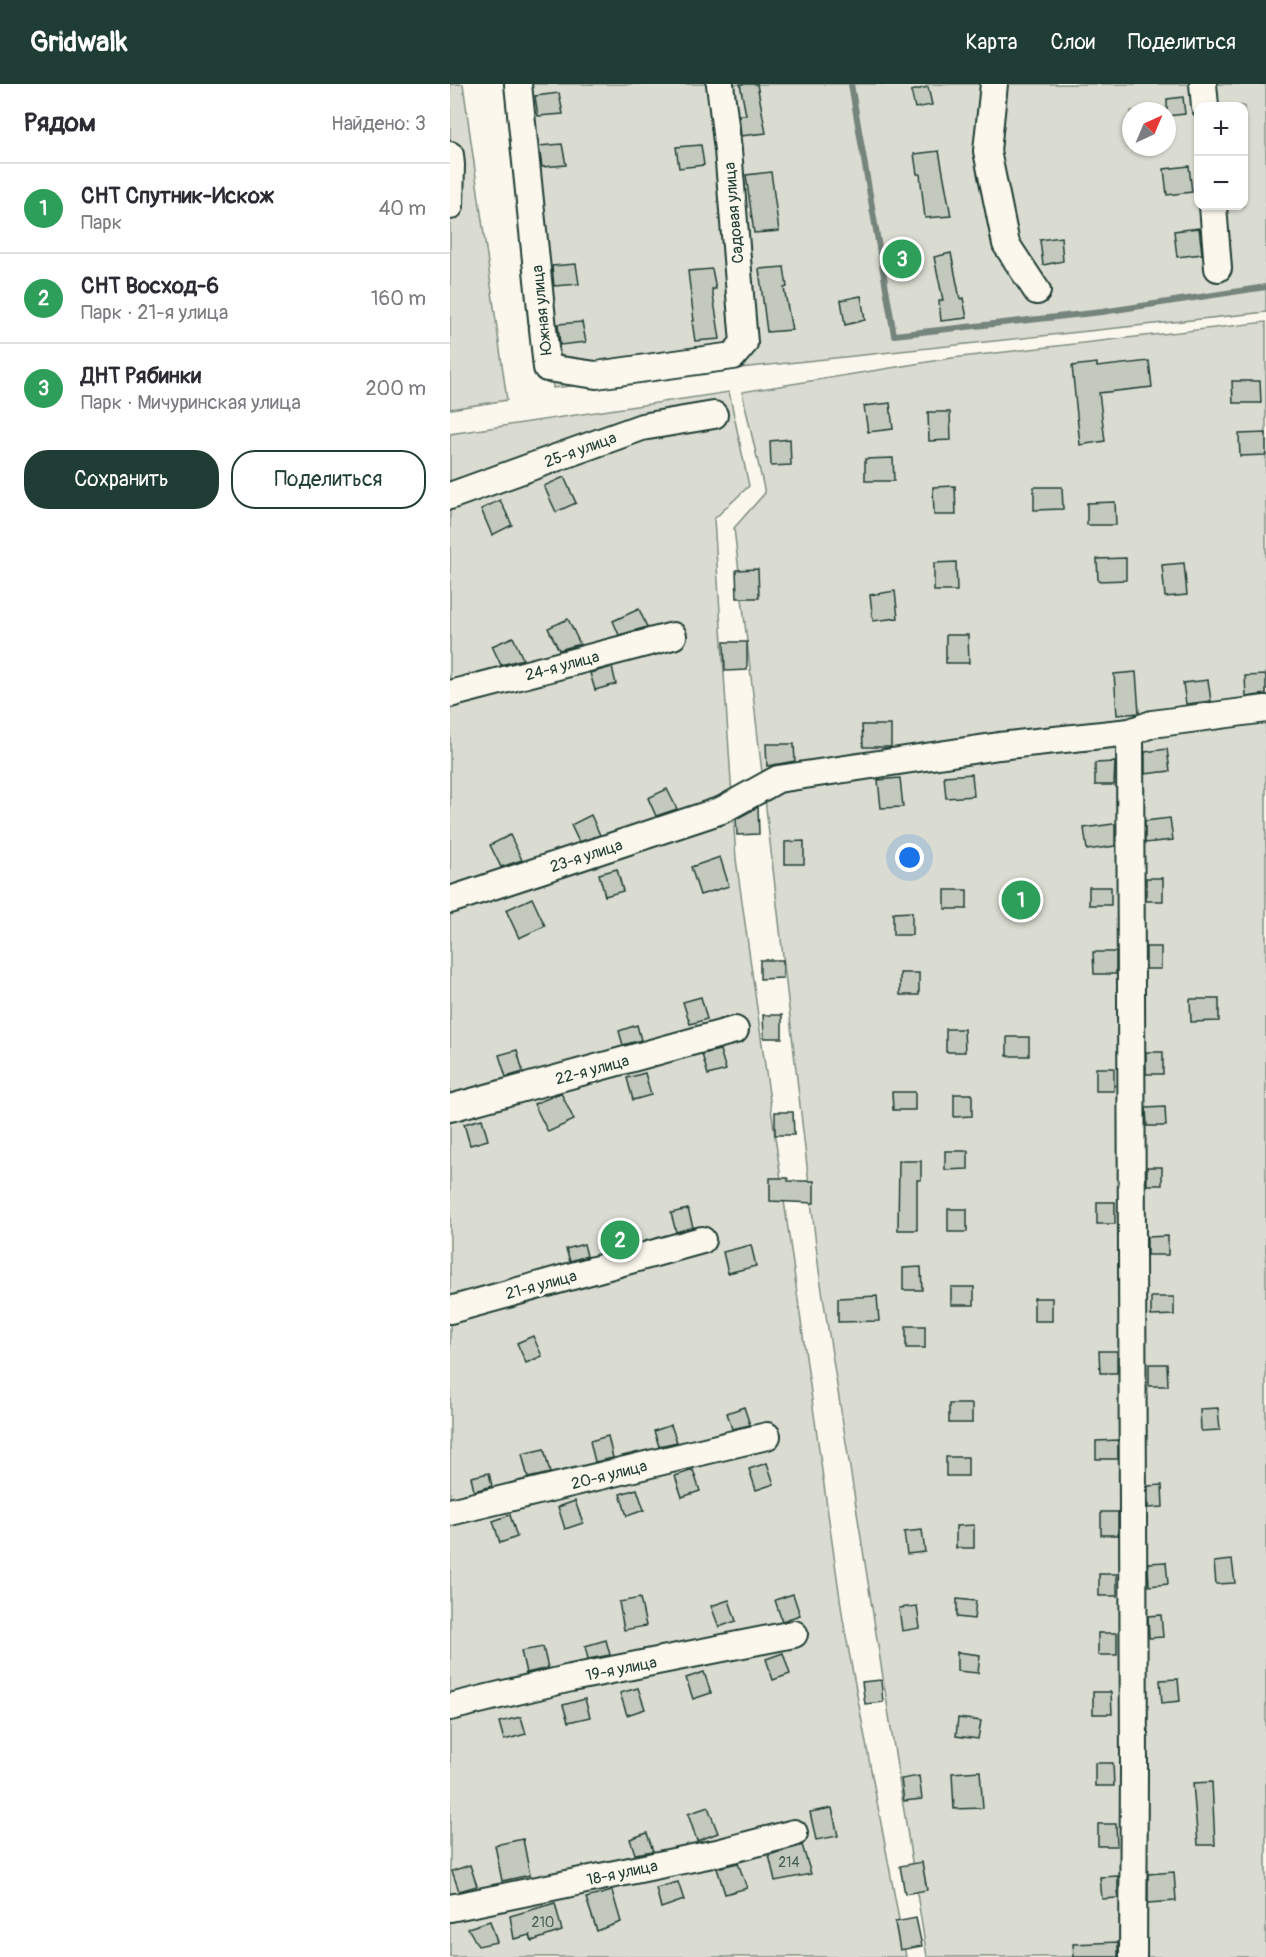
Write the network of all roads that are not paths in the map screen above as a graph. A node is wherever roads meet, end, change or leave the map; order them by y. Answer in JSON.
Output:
{"nodes":[{"id":1,"x":518,"y":84,"type":"edge"},
{"id":2,"x":720,"y":84,"type":"edge"},
{"id":3,"x":994,"y":84,"type":"edge"},
{"id":4,"x":1203,"y":84,"type":"edge"},
{"id":5,"x":1205,"y":102,"type":"edge"},
{"id":6,"x":450,"y":155,"type":"edge"},
{"id":7,"x":450,"y":206,"type":"edge"},
{"id":8,"x":1213,"y":210,"type":"edge"},
{"id":9,"x":1218,"y":268,"type":"dead end"},
{"id":10,"x":1037,"y":291,"type":"dead end"},
{"id":11,"x":744,"y":343,"type":"joint"},
{"id":12,"x":714,"y":415,"type":"dead end"},
{"id":13,"x":450,"y":496,"type":"edge"},
{"id":14,"x":673,"y":636,"type":"dead end"},
{"id":15,"x":450,"y":694,"type":"edge"},
{"id":16,"x":1266,"y":710,"type":"edge"},
{"id":17,"x":1130,"y":732,"type":"junction"},
{"id":18,"x":450,"y":900,"type":"edge"},
{"id":19,"x":735,"y":1030,"type":"dead end"},
{"id":20,"x":450,"y":1108,"type":"edge"},
{"id":21,"x":702,"y":1240,"type":"dead end"},
{"id":22,"x":450,"y":1310,"type":"edge"},
{"id":23,"x":767,"y":1436,"type":"dead end"},
{"id":24,"x":450,"y":1512,"type":"edge"},
{"id":25,"x":794,"y":1634,"type":"dead end"},
{"id":26,"x":450,"y":1707,"type":"edge"},
{"id":27,"x":794,"y":1833,"type":"dead end"},
{"id":28,"x":450,"y":1908,"type":"edge"},
{"id":29,"x":1133,"y":1957,"type":"edge"}],
"edges":[{"from":1,"to":11,"type":"street","name":"Южная улица"},
{"from":2,"to":11,"type":"street","name":"Садовая улица"},
{"from":3,"to":10,"type":"street"},
{"from":4,"to":5,"type":"street"},
{"from":6,"to":7,"type":"street"},
{"from":8,"to":9,"type":"street"},
{"from":12,"to":13,"type":"street","name":"25-я улица"},
{"from":14,"to":15,"type":"street","name":"24-я улица"},
{"from":16,"to":17,"type":"street","name":"23-я улица"},
{"from":17,"to":18,"type":"street","name":"23-я улица"},
{"from":17,"to":29,"type":"street"},
{"from":19,"to":20,"type":"street","name":"22-я улица"},
{"from":21,"to":22,"type":"street","name":"21-я улица"},
{"from":23,"to":24,"type":"street","name":"20-я улица"},
{"from":25,"to":26,"type":"street","name":"19-я улица"},
{"from":27,"to":28,"type":"street","name":"18-я улица"}]}
